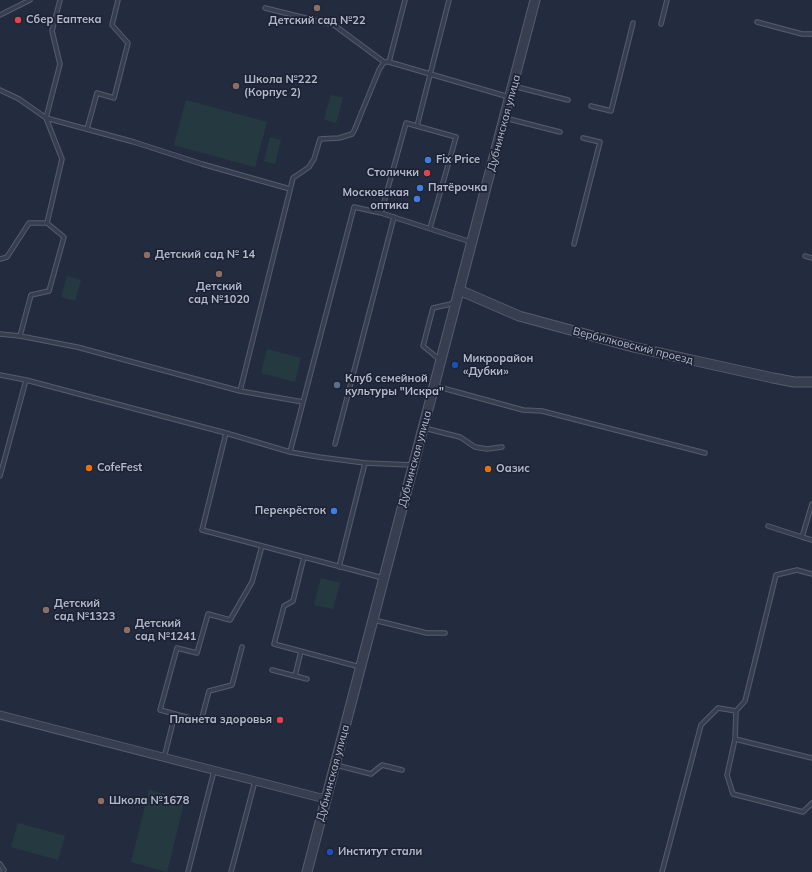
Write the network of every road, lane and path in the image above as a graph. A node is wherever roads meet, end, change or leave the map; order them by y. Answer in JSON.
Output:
{"nodes":[{"id":1,"x":30,"y":0,"type":"edge"},
{"id":2,"x":60,"y":0,"type":"edge"},
{"id":3,"x":118,"y":0,"type":"edge"},
{"id":4,"x":404,"y":0,"type":"edge"},
{"id":5,"x":449,"y":0,"type":"edge"},
{"id":6,"x":535,"y":0,"type":"edge"},
{"id":7,"x":667,"y":0,"type":"edge"},
{"id":8,"x":265,"y":8,"type":"dead end"},
{"id":9,"x":0,"y":15,"type":"edge"},
{"id":10,"x":757,"y":22,"type":"dead end"},
{"id":11,"x":633,"y":23,"type":"dead end"},
{"id":12,"x":661,"y":24,"type":"dead end"},
{"id":13,"x":812,"y":34,"type":"edge"},
{"id":14,"x":387,"y":62,"type":"junction"},
{"id":15,"x":431,"y":74,"type":"junction"},
{"id":16,"x":513,"y":86,"type":"junction"},
{"id":17,"x":0,"y":90,"type":"edge"},
{"id":18,"x":510,"y":98,"type":"junction"},
{"id":19,"x":568,"y":100,"type":"dead end"},
{"id":20,"x":591,"y":106,"type":"dead end"},
{"id":21,"x":46,"y":118,"type":"junction"},
{"id":22,"x":505,"y":118,"type":"junction"},
{"id":23,"x":417,"y":126,"type":"junction"},
{"id":24,"x":87,"y":130,"type":"junction"},
{"id":25,"x":560,"y":132,"type":"dead end"},
{"id":26,"x":583,"y":138,"type":"dead end"},
{"id":27,"x":290,"y":189,"type":"junction"},
{"id":28,"x":381,"y":213,"type":"junction"},
{"id":29,"x":394,"y":217,"type":"junction"},
{"id":30,"x":47,"y":223,"type":"junction"},
{"id":31,"x":430,"y":228,"type":"junction"},
{"id":32,"x":473,"y":242,"type":"junction"},
{"id":33,"x":574,"y":244,"type":"dead end"},
{"id":34,"x":804,"y":256,"type":"dead end"},
{"id":35,"x":812,"y":258,"type":"edge"},
{"id":36,"x":0,"y":259,"type":"edge"},
{"id":37,"x":459,"y":290,"type":"junction"},
{"id":38,"x":456,"y":303,"type":"junction"},
{"id":39,"x":0,"y":334,"type":"edge"},
{"id":40,"x":20,"y":336,"type":"junction"},
{"id":41,"x":441,"y":361,"type":"junction"},
{"id":42,"x":0,"y":375,"type":"edge"},
{"id":43,"x":26,"y":380,"type":"junction"},
{"id":44,"x":812,"y":382,"type":"edge"},
{"id":45,"x":434,"y":386,"type":"junction"},
{"id":46,"x":240,"y":391,"type":"junction"},
{"id":47,"x":303,"y":402,"type":"junction"},
{"id":48,"x":423,"y":428,"type":"junction"},
{"id":49,"x":226,"y":433,"type":"junction"},
{"id":50,"x":335,"y":444,"type":"dead end"},
{"id":51,"x":502,"y":447,"type":"dead end"},
{"id":52,"x":290,"y":452,"type":"junction"},
{"id":53,"x":705,"y":453,"type":"dead end"},
{"id":54,"x":365,"y":463,"type":"junction"},
{"id":55,"x":414,"y":465,"type":"junction"},
{"id":56,"x":0,"y":476,"type":"edge"},
{"id":57,"x":812,"y":504,"type":"edge"},
{"id":58,"x":768,"y":526,"type":"dead end"},
{"id":59,"x":802,"y":537,"type":"junction"},
{"id":60,"x":812,"y":540,"type":"edge"},
{"id":61,"x":262,"y":546,"type":"junction"},
{"id":62,"x":304,"y":557,"type":"junction"},
{"id":63,"x":339,"y":567,"type":"junction"},
{"id":64,"x":812,"y":574,"type":"edge"},
{"id":65,"x":384,"y":578,"type":"junction"},
{"id":66,"x":373,"y":619,"type":"junction"},
{"id":67,"x":445,"y":633,"type":"dead end"},
{"id":68,"x":242,"y":647,"type":"dead end"},
{"id":69,"x":301,"y":651,"type":"junction"},
{"id":70,"x":360,"y":667,"type":"junction"},
{"id":71,"x":272,"y":670,"type":"dead end"},
{"id":72,"x":295,"y":676,"type":"junction"},
{"id":73,"x":307,"y":679,"type":"dead end"},
{"id":74,"x":736,"y":711,"type":"junction"},
{"id":75,"x":175,"y":714,"type":"junction"},
{"id":76,"x":0,"y":715,"type":"edge"},
{"id":77,"x":735,"y":739,"type":"junction"},
{"id":78,"x":164,"y":758,"type":"junction"},
{"id":79,"x":812,"y":758,"type":"edge"},
{"id":80,"x":335,"y":765,"type":"junction"},
{"id":81,"x":402,"y":770,"type":"dead end"},
{"id":82,"x":214,"y":771,"type":"junction"},
{"id":83,"x":255,"y":781,"type":"junction"},
{"id":84,"x":325,"y":799,"type":"junction"},
{"id":85,"x":812,"y":803,"type":"edge"},
{"id":86,"x":0,"y":864,"type":"edge"},
{"id":87,"x":3,"y":872,"type":"edge"},
{"id":88,"x":188,"y":872,"type":"edge"},
{"id":89,"x":230,"y":872,"type":"edge"},
{"id":90,"x":307,"y":872,"type":"edge"},
{"id":91,"x":662,"y":872,"type":"edge"}],
"edges":[{"from":1,"to":9,"type":"lane"},
{"from":2,"to":21,"type":"lane"},
{"from":3,"to":24,"type":"lane"},
{"from":4,"to":14,"type":"lane"},
{"from":5,"to":15,"type":"lane"},
{"from":6,"to":16,"type":"street","name":"Дубнинская улица"},
{"from":7,"to":12,"type":"lane"},
{"from":8,"to":14,"type":"lane"},
{"from":10,"to":13,"type":"lane"},
{"from":11,"to":20,"type":"lane"},
{"from":14,"to":15,"type":"lane"},
{"from":14,"to":27,"type":"lane"},
{"from":15,"to":18,"type":"lane"},
{"from":15,"to":23,"type":"lane"},
{"from":16,"to":18,"type":"street","name":"Дубнинская улица"},
{"from":16,"to":19,"type":"lane"},
{"from":17,"to":21,"type":"lane"},
{"from":18,"to":22,"type":"street","name":"Дубнинская улица"},
{"from":21,"to":24,"type":"lane"},
{"from":21,"to":30,"type":"lane"},
{"from":22,"to":25,"type":"lane"},
{"from":22,"to":32,"type":"street","name":"Дубнинская улица"},
{"from":23,"to":28,"type":"lane"},
{"from":23,"to":31,"type":"lane"},
{"from":24,"to":27,"type":"lane"},
{"from":26,"to":33,"type":"lane"},
{"from":27,"to":46,"type":"lane"},
{"from":28,"to":29,"type":"lane"},
{"from":28,"to":47,"type":"lane"},
{"from":29,"to":31,"type":"lane"},
{"from":29,"to":50,"type":"lane"},
{"from":30,"to":36,"type":"lane"},
{"from":30,"to":40,"type":"lane"},
{"from":31,"to":32,"type":"lane"},
{"from":32,"to":37,"type":"street","name":"Дубнинская улица"},
{"from":34,"to":35,"type":"lane"},
{"from":37,"to":38,"type":"street","name":"Дубнинская улица"},
{"from":37,"to":44,"type":"street","name":"Вербилковский проезд"},
{"from":38,"to":41,"type":"street","name":"Дубнинская улица"},
{"from":38,"to":41,"type":"lane"},
{"from":39,"to":40,"type":"lane"},
{"from":40,"to":46,"type":"lane"},
{"from":41,"to":45,"type":"street","name":"Дубнинская улица"},
{"from":42,"to":43,"type":"lane"},
{"from":43,"to":49,"type":"lane"},
{"from":43,"to":56,"type":"lane"},
{"from":45,"to":48,"type":"street","name":"Дубнинская улица"},
{"from":45,"to":53,"type":"lane"},
{"from":46,"to":47,"type":"lane"},
{"from":47,"to":52,"type":"lane"},
{"from":48,"to":51,"type":"lane"},
{"from":48,"to":55,"type":"street","name":"Дубнинская улица"},
{"from":49,"to":52,"type":"lane"},
{"from":49,"to":61,"type":"lane"},
{"from":52,"to":54,"type":"lane"},
{"from":54,"to":55,"type":"lane"},
{"from":54,"to":63,"type":"lane"},
{"from":55,"to":65,"type":"street","name":"Дубнинская улица"},
{"from":57,"to":59,"type":"lane"},
{"from":58,"to":59,"type":"lane"},
{"from":59,"to":60,"type":"lane"},
{"from":61,"to":62,"type":"lane"},
{"from":61,"to":75,"type":"lane"},
{"from":62,"to":63,"type":"lane"},
{"from":62,"to":69,"type":"lane"},
{"from":63,"to":65,"type":"lane"},
{"from":64,"to":74,"type":"lane"},
{"from":65,"to":66,"type":"street","name":"Дубнинская улица"},
{"from":66,"to":67,"type":"lane"},
{"from":66,"to":70,"type":"street","name":"Дубнинская улица"},
{"from":68,"to":75,"type":"lane"},
{"from":69,"to":70,"type":"lane"},
{"from":69,"to":72,"type":"lane"},
{"from":70,"to":80,"type":"street","name":"Дубнинская улица"},
{"from":71,"to":72,"type":"lane"},
{"from":72,"to":73,"type":"lane"},
{"from":74,"to":77,"type":"lane"},
{"from":74,"to":91,"type":"lane"},
{"from":75,"to":78,"type":"lane"},
{"from":76,"to":78,"type":"street"},
{"from":77,"to":79,"type":"lane"},
{"from":77,"to":85,"type":"lane"},
{"from":78,"to":82,"type":"street"},
{"from":80,"to":81,"type":"lane"},
{"from":80,"to":84,"type":"street","name":"Дубнинская улица"},
{"from":82,"to":83,"type":"street"},
{"from":82,"to":88,"type":"lane"},
{"from":83,"to":84,"type":"street"},
{"from":83,"to":89,"type":"lane"},
{"from":84,"to":90,"type":"street","name":"Дубнинская улица"},
{"from":86,"to":87,"type":"lane"}]}
